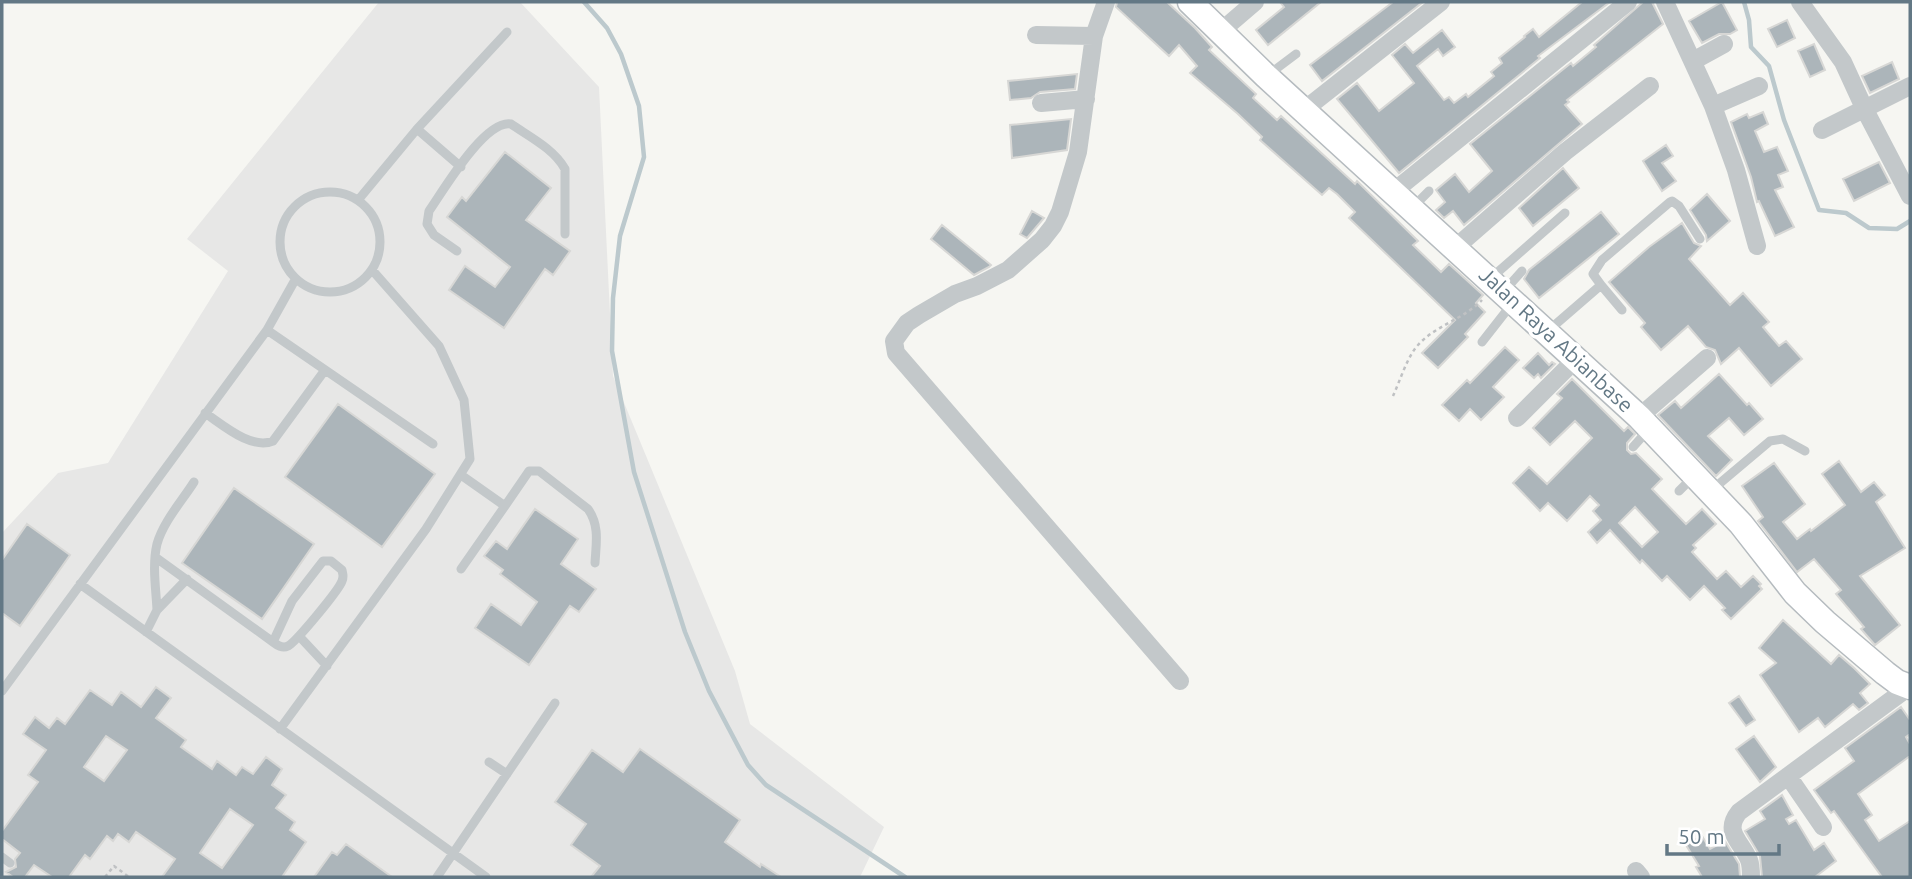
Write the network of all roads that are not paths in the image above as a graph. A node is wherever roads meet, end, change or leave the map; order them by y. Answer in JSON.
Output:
{"nodes":[{"id":1,"x":1106,"y":2,"type":"edge"},
{"id":2,"x":1190,"y":2,"type":"edge"},
{"id":3,"x":1255,"y":2,"type":"edge"},
{"id":4,"x":1441,"y":2,"type":"edge"},
{"id":5,"x":1628,"y":2,"type":"edge"},
{"id":6,"x":1665,"y":2,"type":"edge"},
{"id":7,"x":1800,"y":2,"type":"edge"},
{"id":8,"x":507,"y":32,"type":"dead end"},
{"id":9,"x":1220,"y":32,"type":"junction"},
{"id":10,"x":1036,"y":36,"type":"dead end"},
{"id":11,"x":1094,"y":36,"type":"junction"},
{"id":12,"x":1724,"y":44,"type":"dead end"},
{"id":13,"x":1296,"y":54,"type":"dead end"},
{"id":14,"x":1693,"y":61,"type":"junction"},
{"id":15,"x":1266,"y":76,"type":"junction"},
{"id":16,"x":1650,"y":86,"type":"dead end"},
{"id":17,"x":1759,"y":86,"type":"dead end"},
{"id":18,"x":1910,"y":86,"type":"edge"},
{"id":19,"x":1086,"y":99,"type":"junction"},
{"id":20,"x":1041,"y":103,"type":"dead end"},
{"id":21,"x":1713,"y":106,"type":"junction"},
{"id":22,"x":1304,"y":110,"type":"junction"},
{"id":23,"x":1865,"y":110,"type":"junction"},
{"id":24,"x":417,"y":129,"type":"junction"},
{"id":25,"x":1822,"y":130,"type":"dead end"},
{"id":26,"x":461,"y":167,"type":"junction"},
{"id":27,"x":1429,"y":191,"type":"dead end"},
{"id":28,"x":1910,"y":196,"type":"edge"},
{"id":29,"x":359,"y":199,"type":"junction"},
{"id":30,"x":1402,"y":200,"type":"junction"},
{"id":31,"x":1565,"y":213,"type":"dead end"},
{"id":32,"x":565,"y":234,"type":"dead end"},
{"id":33,"x":1700,"y":239,"type":"dead end"},
{"id":34,"x":1757,"y":246,"type":"dead end"},
{"id":35,"x":1455,"y":248,"type":"junction"},
{"id":36,"x":457,"y":251,"type":"dead end"},
{"id":37,"x":373,"y":271,"type":"junction"},
{"id":38,"x":1522,"y":271,"type":"dead end"},
{"id":39,"x":295,"y":280,"type":"junction"},
{"id":40,"x":1601,"y":285,"type":"junction"},
{"id":41,"x":1501,"y":289,"type":"junction"},
{"id":42,"x":1622,"y":310,"type":"dead end"},
{"id":43,"x":267,"y":330,"type":"junction"},
{"id":44,"x":1548,"y":331,"type":"junction"},
{"id":45,"x":1482,"y":342,"type":"dead end"},
{"id":46,"x":1707,"y":358,"type":"dead end"},
{"id":47,"x":1576,"y":359,"type":"junction"},
{"id":48,"x":325,"y":370,"type":"junction"},
{"id":49,"x":205,"y":413,"type":"junction"},
{"id":50,"x":1517,"y":418,"type":"dead end"},
{"id":51,"x":1645,"y":422,"type":"junction"},
{"id":52,"x":433,"y":444,"type":"dead end"},
{"id":53,"x":1633,"y":447,"type":"dead end"},
{"id":54,"x":1805,"y":452,"type":"dead end"},
{"id":55,"x":461,"y":475,"type":"junction"},
{"id":56,"x":194,"y":482,"type":"dead end"},
{"id":57,"x":1695,"y":485,"type":"junction"},
{"id":58,"x":505,"y":506,"type":"junction"},
{"id":59,"x":155,"y":557,"type":"junction"},
{"id":60,"x":595,"y":563,"type":"dead end"},
{"id":61,"x":461,"y":569,"type":"dead end"},
{"id":62,"x":187,"y":579,"type":"junction"},
{"id":63,"x":80,"y":584,"type":"junction"},
{"id":64,"x":157,"y":610,"type":"junction"},
{"id":65,"x":146,"y":632,"type":"junction"},
{"id":66,"x":299,"y":636,"type":"junction"},
{"id":67,"x":273,"y":642,"type":"junction"},
{"id":68,"x":327,"y":666,"type":"junction"},
{"id":69,"x":1180,"y":681,"type":"dead end"},
{"id":70,"x":1910,"y":687,"type":"edge"},
{"id":71,"x":2,"y":691,"type":"edge"},
{"id":72,"x":555,"y":704,"type":"dead end"},
{"id":73,"x":280,"y":729,"type":"junction"},
{"id":74,"x":489,"y":762,"type":"dead end"},
{"id":75,"x":507,"y":774,"type":"junction"},
{"id":76,"x":1788,"y":776,"type":"junction"},
{"id":77,"x":1823,"y":827,"type":"dead end"},
{"id":78,"x":452,"y":853,"type":"junction"},
{"id":79,"x":2,"y":857,"type":"edge"},
{"id":80,"x":10,"y":863,"type":"dead end"},
{"id":81,"x":437,"y":877,"type":"edge"},
{"id":82,"x":486,"y":877,"type":"edge"},
{"id":83,"x":1751,"y":877,"type":"edge"}],
"edges":[{"from":1,"to":11,"type":"street"},
{"from":2,"to":9,"type":"main road","name":"Jalan Raya Abianbase"},
{"from":3,"to":9,"type":"street"},
{"from":4,"to":22,"type":"street"},
{"from":5,"to":30,"type":"street"},
{"from":6,"to":14,"type":"street"},
{"from":7,"to":23,"type":"street"},
{"from":8,"to":24,"type":"lane"},
{"from":9,"to":15,"type":"main road","name":"Jalan Raya Abianbase"},
{"from":10,"to":11,"type":"street"},
{"from":11,"to":19,"type":"street"},
{"from":12,"to":14,"type":"street"},
{"from":13,"to":15,"type":"lane"},
{"from":14,"to":21,"type":"street"},
{"from":15,"to":22,"type":"main road","name":"Jalan Raya Abianbase"},
{"from":16,"to":35,"type":"street"},
{"from":17,"to":21,"type":"street"},
{"from":18,"to":23,"type":"street"},
{"from":19,"to":20,"type":"street"},
{"from":19,"to":69,"type":"street"},
{"from":21,"to":34,"type":"street"},
{"from":22,"to":30,"type":"main road","name":"Jalan Raya Abianbase"},
{"from":23,"to":25,"type":"street"},
{"from":23,"to":28,"type":"street"},
{"from":24,"to":26,"type":"lane"},
{"from":24,"to":29,"type":"lane"},
{"from":26,"to":32,"type":"lane"},
{"from":26,"to":36,"type":"lane"},
{"from":27,"to":30,"type":"lane"},
{"from":29,"to":37,"type":"lane"},
{"from":29,"to":39,"type":"lane"},
{"from":30,"to":35,"type":"main road","name":"Jalan Raya Abianbase"},
{"from":31,"to":41,"type":"lane"},
{"from":33,"to":40,"type":"lane"},
{"from":35,"to":41,"type":"main road","name":"Jalan Raya Abianbase"},
{"from":37,"to":39,"type":"lane"},
{"from":37,"to":55,"type":"lane"},
{"from":38,"to":41,"type":"lane"},
{"from":39,"to":43,"type":"lane"},
{"from":40,"to":42,"type":"lane"},
{"from":40,"to":44,"type":"lane"},
{"from":41,"to":44,"type":"main road","name":"Jalan Raya Abianbase"},
{"from":41,"to":45,"type":"lane"},
{"from":43,"to":48,"type":"lane"},
{"from":43,"to":49,"type":"lane"},
{"from":44,"to":47,"type":"main road","name":"Jalan Raya Abianbase"},
{"from":46,"to":51,"type":"street"},
{"from":47,"to":50,"type":"street"},
{"from":47,"to":51,"type":"main road","name":"Jalan Raya Abianbase"},
{"from":48,"to":49,"type":"lane"},
{"from":48,"to":52,"type":"lane"},
{"from":49,"to":63,"type":"lane"},
{"from":51,"to":53,"type":"lane"},
{"from":51,"to":57,"type":"main road","name":"Jalan Raya Abianbase"},
{"from":54,"to":57,"type":"lane"},
{"from":55,"to":58,"type":"lane"},
{"from":55,"to":68,"type":"lane"},
{"from":56,"to":59,"type":"lane"},
{"from":57,"to":70,"type":"main road","name":"Jalan Raya Abianbase"},
{"from":58,"to":60,"type":"lane"},
{"from":58,"to":61,"type":"lane"},
{"from":59,"to":62,"type":"lane"},
{"from":59,"to":64,"type":"lane"},
{"from":62,"to":64,"type":"lane"},
{"from":62,"to":67,"type":"lane"},
{"from":63,"to":65,"type":"lane"},
{"from":63,"to":71,"type":"lane"},
{"from":64,"to":65,"type":"lane"},
{"from":65,"to":73,"type":"lane"},
{"from":66,"to":67,"type":"lane"},
{"from":66,"to":67,"type":"lane"},
{"from":66,"to":68,"type":"lane"},
{"from":68,"to":73,"type":"lane"},
{"from":70,"to":76,"type":"street"},
{"from":72,"to":75,"type":"lane"},
{"from":73,"to":78,"type":"lane"},
{"from":74,"to":75,"type":"lane"},
{"from":75,"to":78,"type":"lane"},
{"from":76,"to":77,"type":"street"},
{"from":76,"to":83,"type":"street"},
{"from":78,"to":81,"type":"lane"},
{"from":78,"to":82,"type":"lane"},
{"from":79,"to":80,"type":"lane"}]}
